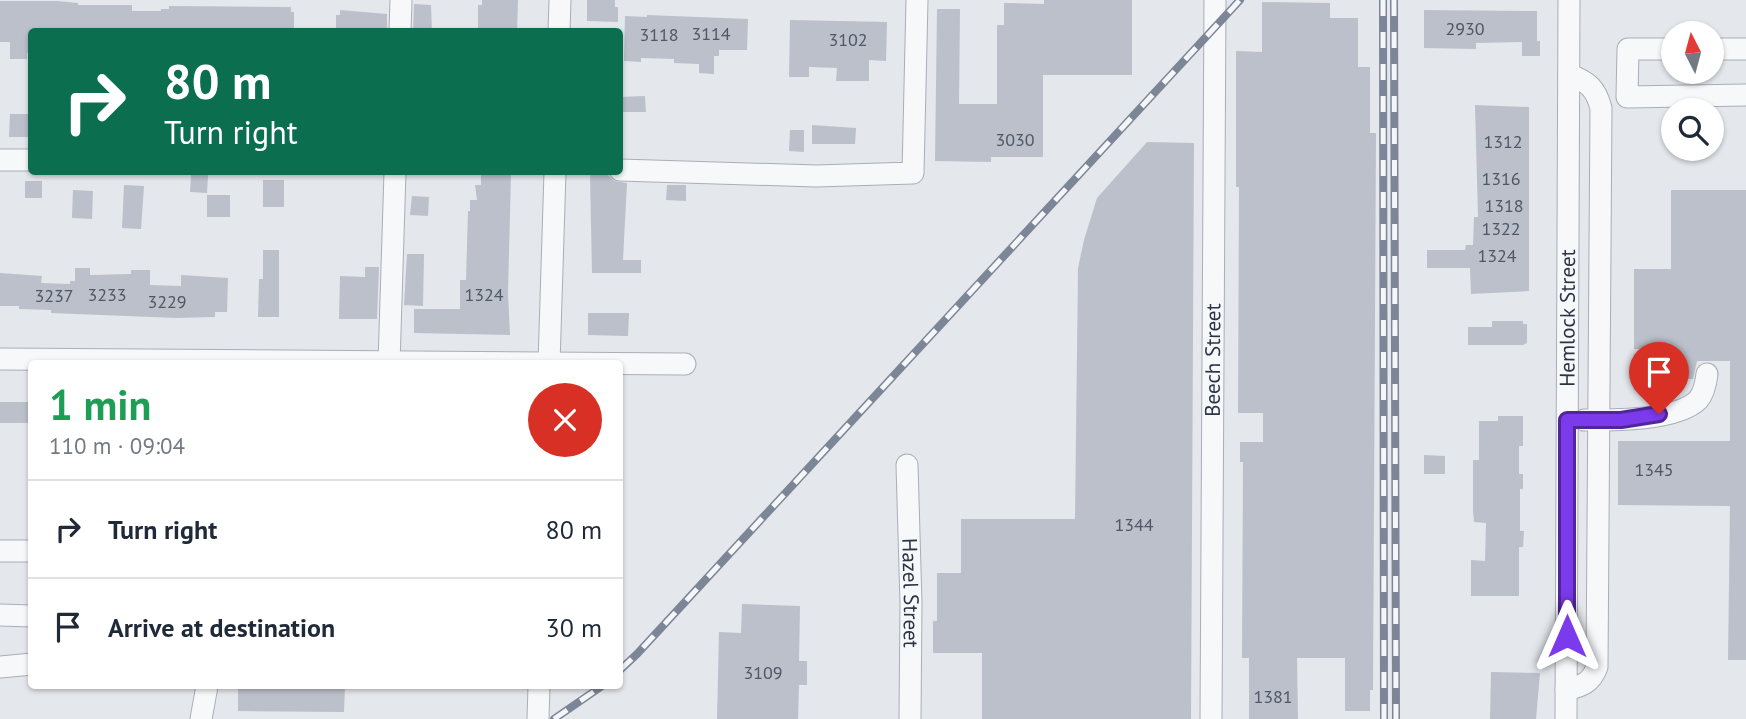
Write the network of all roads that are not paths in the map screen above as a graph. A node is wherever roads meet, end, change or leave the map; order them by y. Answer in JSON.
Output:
{"nodes":[{"id":1,"x":401,"y":0,"type":"edge"},
{"id":2,"x":560,"y":0,"type":"edge"},
{"id":3,"x":917,"y":0,"type":"edge"},
{"id":4,"x":1215,"y":0,"type":"edge"},
{"id":5,"x":1569,"y":0,"type":"edge"},
{"id":6,"x":400,"y":28,"type":"edge"},
{"id":7,"x":559,"y":28,"type":"edge"},
{"id":8,"x":1661,"y":49,"type":"edge"},
{"id":9,"x":1724,"y":49,"type":"edge"},
{"id":10,"x":1746,"y":49,"type":"edge"},
{"id":11,"x":1569,"y":75,"type":"junction"},
{"id":12,"x":1746,"y":95,"type":"edge"},
{"id":13,"x":0,"y":160,"type":"edge"},
{"id":14,"x":28,"y":160,"type":"edge"},
{"id":15,"x":623,"y":170,"type":"edge"},
{"id":16,"x":395,"y":175,"type":"edge"},
{"id":17,"x":555,"y":175,"type":"edge"},
{"id":18,"x":0,"y":359,"type":"edge"},
{"id":19,"x":130,"y":360,"type":"edge"},
{"id":20,"x":389,"y":360,"type":"edge"},
{"id":21,"x":549,"y":360,"type":"edge"},
{"id":22,"x":623,"y":364,"type":"edge"},
{"id":23,"x":685,"y":364,"type":"dead end"},
{"id":24,"x":1707,"y":374,"type":"dead end"},
{"id":25,"x":1567,"y":420,"type":"junction"},
{"id":26,"x":1598,"y":420,"type":"junction"},
{"id":27,"x":907,"y":465,"type":"dead end"},
{"id":28,"x":0,"y":551,"type":"edge"},
{"id":29,"x":28,"y":551,"type":"edge"},
{"id":30,"x":0,"y":615,"type":"edge"},
{"id":31,"x":28,"y":616,"type":"edge"},
{"id":32,"x":28,"y":664,"type":"edge"},
{"id":33,"x":0,"y":667,"type":"edge"},
{"id":34,"x":206,"y":689,"type":"edge"},
{"id":35,"x":539,"y":689,"type":"edge"},
{"id":36,"x":1566,"y":690,"type":"junction"},
{"id":37,"x":201,"y":719,"type":"edge"},
{"id":38,"x":538,"y":719,"type":"edge"},
{"id":39,"x":910,"y":719,"type":"edge"},
{"id":40,"x":1211,"y":719,"type":"edge"},
{"id":41,"x":1566,"y":719,"type":"edge"}],
"edges":[{"from":1,"to":6,"type":"street"},
{"from":2,"to":7,"type":"street"},
{"from":3,"to":15,"type":"street"},
{"from":4,"to":40,"type":"street","name":"Beech Street"},
{"from":5,"to":11,"type":"street","name":"Hemlock Street"},
{"from":8,"to":12,"type":"street"},
{"from":9,"to":10,"type":"street"},
{"from":11,"to":25,"type":"street","name":"Hemlock Street"},
{"from":11,"to":26,"type":"street"},
{"from":13,"to":14,"type":"street"},
{"from":16,"to":20,"type":"street"},
{"from":17,"to":21,"type":"street"},
{"from":18,"to":19,"type":"street"},
{"from":22,"to":23,"type":"street"},
{"from":24,"to":26,"type":"street"},
{"from":25,"to":26,"type":"street"},
{"from":25,"to":36,"type":"street","name":"Hemlock Street"},
{"from":26,"to":36,"type":"street"},
{"from":27,"to":39,"type":"street","name":"Hazel Street"},
{"from":28,"to":29,"type":"street"},
{"from":30,"to":31,"type":"street"},
{"from":32,"to":33,"type":"street"},
{"from":34,"to":37,"type":"street"},
{"from":35,"to":38,"type":"street"},
{"from":36,"to":41,"type":"street","name":"Hemlock Street"}]}
